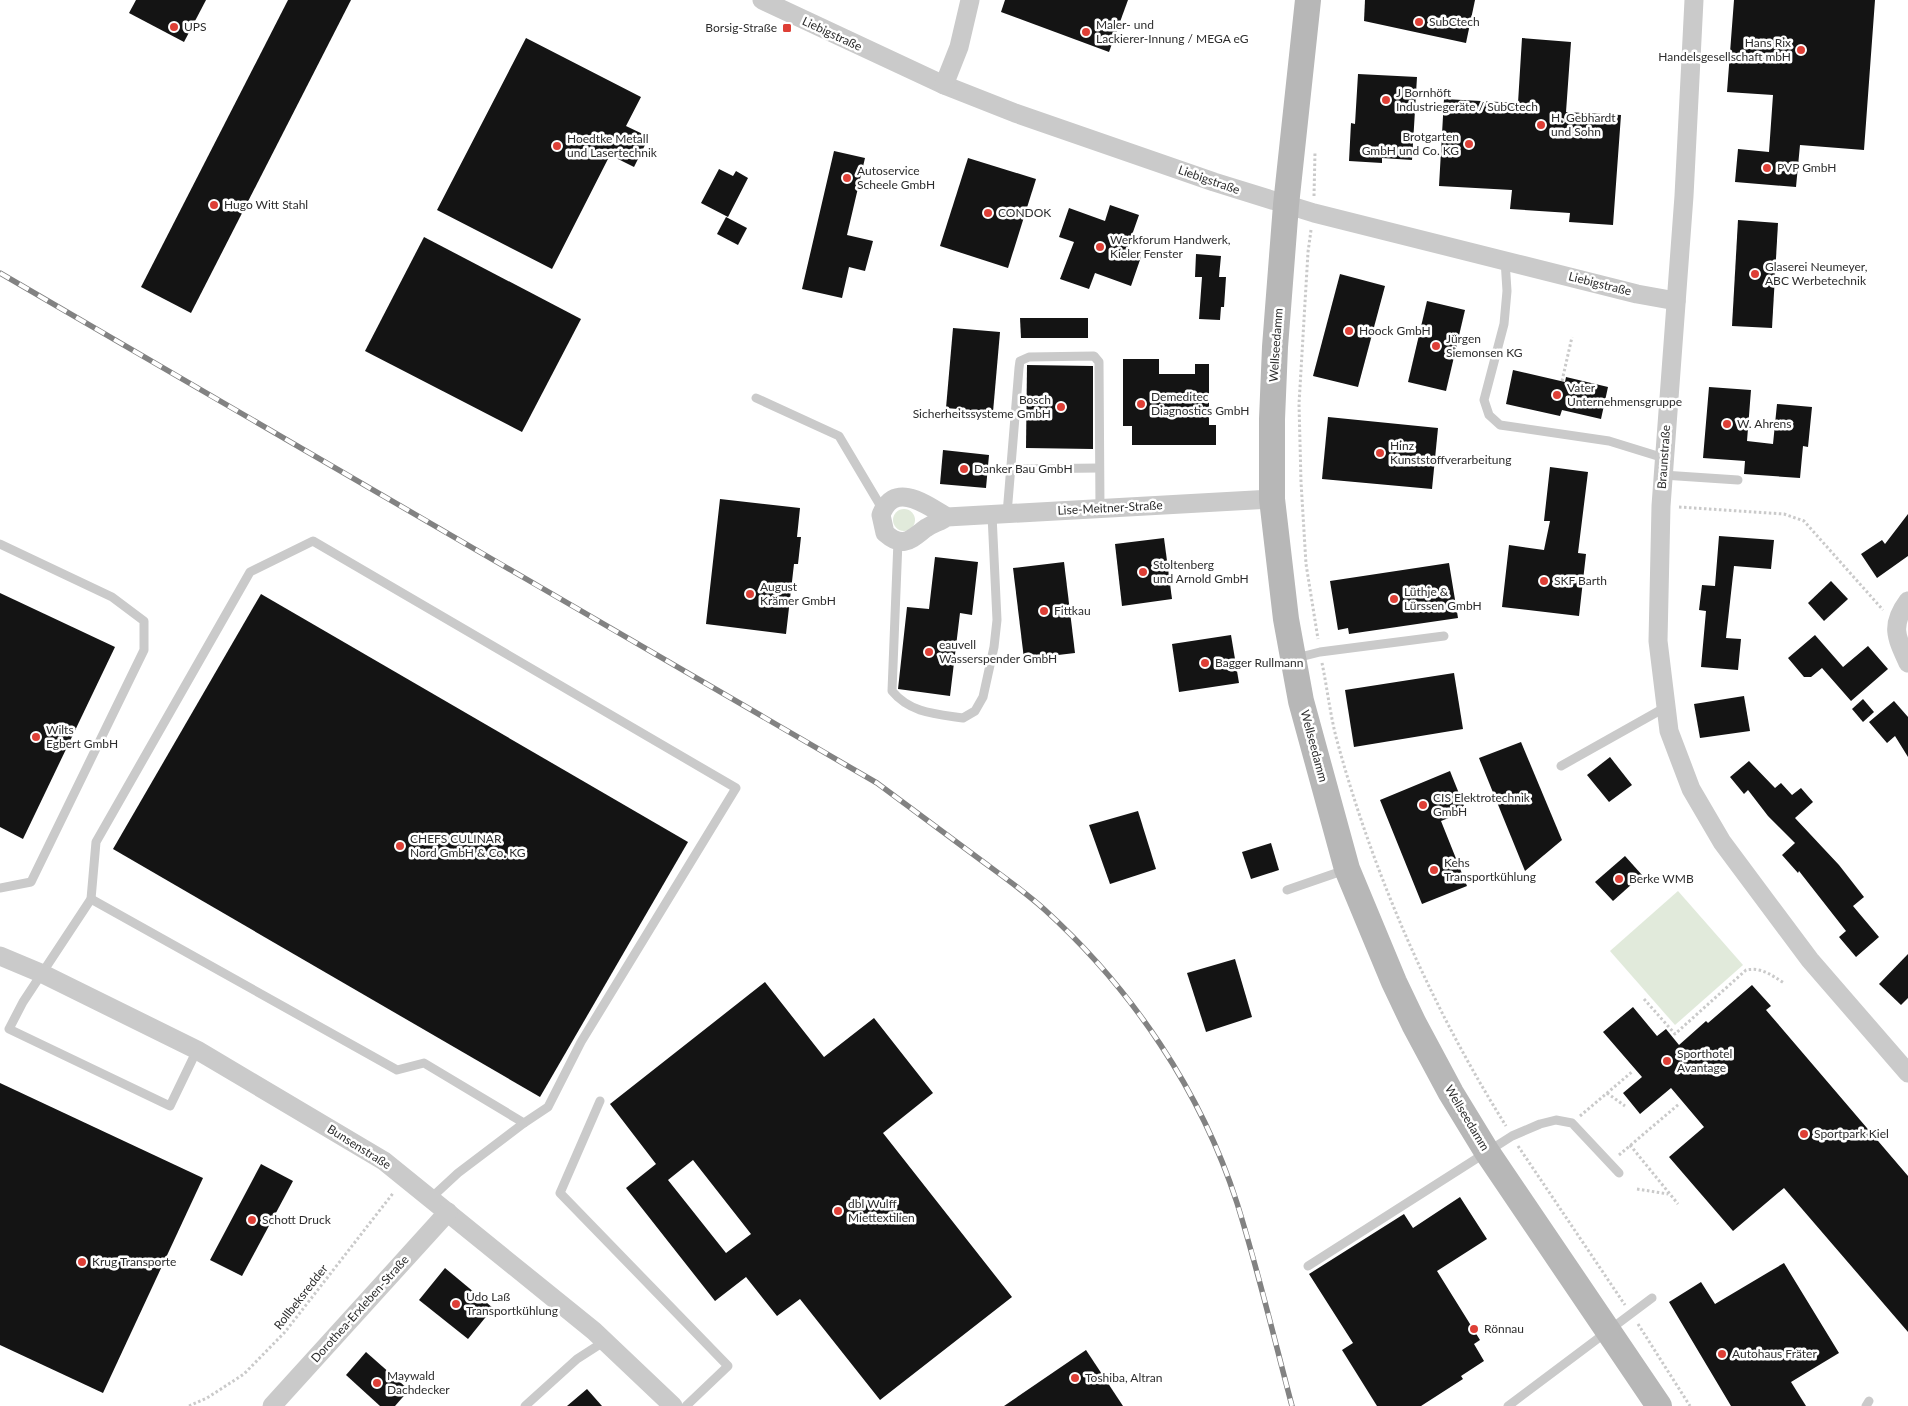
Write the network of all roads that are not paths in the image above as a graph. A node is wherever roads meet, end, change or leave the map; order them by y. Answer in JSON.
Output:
{"nodes":[{"id":1,"x":762,"y":0,"type":"edge"},
{"id":2,"x":970,"y":0,"type":"edge"},
{"id":3,"x":1308,"y":0,"type":"edge"},
{"id":4,"x":1694,"y":0,"type":"edge"},
{"id":5,"x":781,"y":5,"type":"edge"},
{"id":6,"x":944,"y":85,"type":"junction"},
{"id":7,"x":1286,"y":205,"type":"junction"},
{"id":8,"x":1505,"y":260,"type":"junction"},
{"id":9,"x":1676,"y":301,"type":"junction"},
{"id":10,"x":756,"y":398,"type":"dead end"},
{"id":11,"x":1664,"y":467,"type":"junction"},
{"id":12,"x":1100,"y":468,"type":"junction"},
{"id":13,"x":1011,"y":469,"type":"junction"},
{"id":14,"x":1738,"y":480,"type":"dead end"},
{"id":15,"x":1272,"y":499,"type":"junction"},
{"id":16,"x":1100,"y":509,"type":"junction"},
{"id":17,"x":883,"y":510,"type":"junction"},
{"id":18,"x":1000,"y":514,"type":"junction"},
{"id":19,"x":948,"y":517,"type":"junction"},
{"id":20,"x":898,"y":542,"type":"junction"},
{"id":21,"x":0,"y":544,"type":"edge"},
{"id":22,"x":1908,"y":602,"type":"edge"},
{"id":23,"x":1444,"y":636,"type":"dead end"},
{"id":24,"x":1293,"y":658,"type":"junction"},
{"id":25,"x":1908,"y":663,"type":"edge"},
{"id":26,"x":1666,"y":707,"type":"junction"},
{"id":27,"x":1561,"y":766,"type":"dead end"},
{"id":28,"x":1347,"y":869,"type":"junction"},
{"id":29,"x":0,"y":888,"type":"edge"},
{"id":30,"x":1287,"y":890,"type":"dead end"},
{"id":31,"x":90,"y":899,"type":"junction"},
{"id":32,"x":0,"y":956,"type":"edge"},
{"id":33,"x":42,"y":974,"type":"junction"},
{"id":34,"x":0,"y":1025,"type":"edge"},
{"id":35,"x":10,"y":1029,"type":"junction"},
{"id":36,"x":197,"y":1050,"type":"junction"},
{"id":37,"x":1908,"y":1073,"type":"edge"},
{"id":38,"x":600,"y":1101,"type":"dead end"},
{"id":39,"x":524,"y":1123,"type":"junction"},
{"id":40,"x":1487,"y":1152,"type":"junction"},
{"id":41,"x":1619,"y":1173,"type":"dead end"},
{"id":42,"x":431,"y":1198,"type":"junction"},
{"id":43,"x":448,"y":1212,"type":"junction"},
{"id":44,"x":1308,"y":1266,"type":"dead end"},
{"id":45,"x":1652,"y":1298,"type":"dead end"},
{"id":46,"x":1609,"y":1332,"type":"junction"},
{"id":47,"x":605,"y":1341,"type":"junction"},
{"id":48,"x":272,"y":1406,"type":"edge"},
{"id":49,"x":525,"y":1406,"type":"edge"},
{"id":50,"x":673,"y":1406,"type":"edge"},
{"id":51,"x":686,"y":1406,"type":"edge"},
{"id":52,"x":1508,"y":1406,"type":"edge"},
{"id":53,"x":1659,"y":1406,"type":"edge"}],
"edges":[{"from":1,"to":5,"type":"street","name":"Liebigstraße"},
{"from":2,"to":6,"type":"street"},
{"from":3,"to":7,"type":"main road","name":"Wellseedamm"},
{"from":4,"to":9,"type":"street","name":"Braunstraße"},
{"from":5,"to":6,"type":"street","name":"Liebigstraße"},
{"from":6,"to":7,"type":"street","name":"Liebigstraße"},
{"from":7,"to":8,"type":"street","name":"Liebigstraße"},
{"from":7,"to":15,"type":"main road","name":"Wellseedamm"},
{"from":8,"to":9,"type":"street","name":"Liebigstraße"},
{"from":8,"to":11,"type":"lane"},
{"from":9,"to":11,"type":"street","name":"Braunstraße"},
{"from":10,"to":17,"type":"lane"},
{"from":11,"to":14,"type":"lane"},
{"from":11,"to":26,"type":"street","name":"Braunstraße"},
{"from":12,"to":13,"type":"lane"},
{"from":12,"to":13,"type":"lane"},
{"from":12,"to":16,"type":"lane"},
{"from":13,"to":18,"type":"lane"},
{"from":15,"to":16,"type":"street","name":"Lise-Meitner-Straße"},
{"from":15,"to":24,"type":"main road","name":"Wellseedamm"},
{"from":16,"to":18,"type":"street","name":"Lise-Meitner-Straße"},
{"from":17,"to":19,"type":"street"},
{"from":17,"to":20,"type":"street"},
{"from":18,"to":19,"type":"street","name":"Lise-Meitner-Straße"},
{"from":18,"to":20,"type":"lane"},
{"from":19,"to":20,"type":"street","name":"Lise-Meitner-Straße"},
{"from":21,"to":29,"type":"lane"},
{"from":22,"to":25,"type":"street"},
{"from":23,"to":24,"type":"lane"},
{"from":24,"to":28,"type":"main road","name":"Wellseedamm"},
{"from":26,"to":27,"type":"lane"},
{"from":26,"to":37,"type":"street","name":"Braunstraße"},
{"from":28,"to":30,"type":"lane"},
{"from":28,"to":40,"type":"main road","name":"Wellseedamm"},
{"from":31,"to":33,"type":"lane"},
{"from":31,"to":39,"type":"lane"},
{"from":31,"to":39,"type":"lane"},
{"from":32,"to":33,"type":"street","name":"Bunsenstraße"},
{"from":33,"to":35,"type":"lane"},
{"from":33,"to":36,"type":"street","name":"Bunsenstraße"},
{"from":34,"to":35,"type":"lane"},
{"from":35,"to":36,"type":"lane"},
{"from":36,"to":42,"type":"street","name":"Bunsenstraße"},
{"from":38,"to":51,"type":"lane"},
{"from":39,"to":42,"type":"lane"},
{"from":40,"to":41,"type":"lane"},
{"from":40,"to":44,"type":"lane"},
{"from":40,"to":46,"type":"main road","name":"Wellseedamm"},
{"from":42,"to":43,"type":"street","name":"Bunsenstraße"},
{"from":43,"to":47,"type":"street","name":"Bunsenstraße"},
{"from":43,"to":48,"type":"street","name":"Dorothea-Erxleben-Straße"},
{"from":45,"to":46,"type":"lane"},
{"from":46,"to":52,"type":"lane"},
{"from":46,"to":53,"type":"main road","name":"Wellseedamm"},
{"from":47,"to":49,"type":"lane"},
{"from":47,"to":50,"type":"street","name":"Bunsenstraße"}]}
